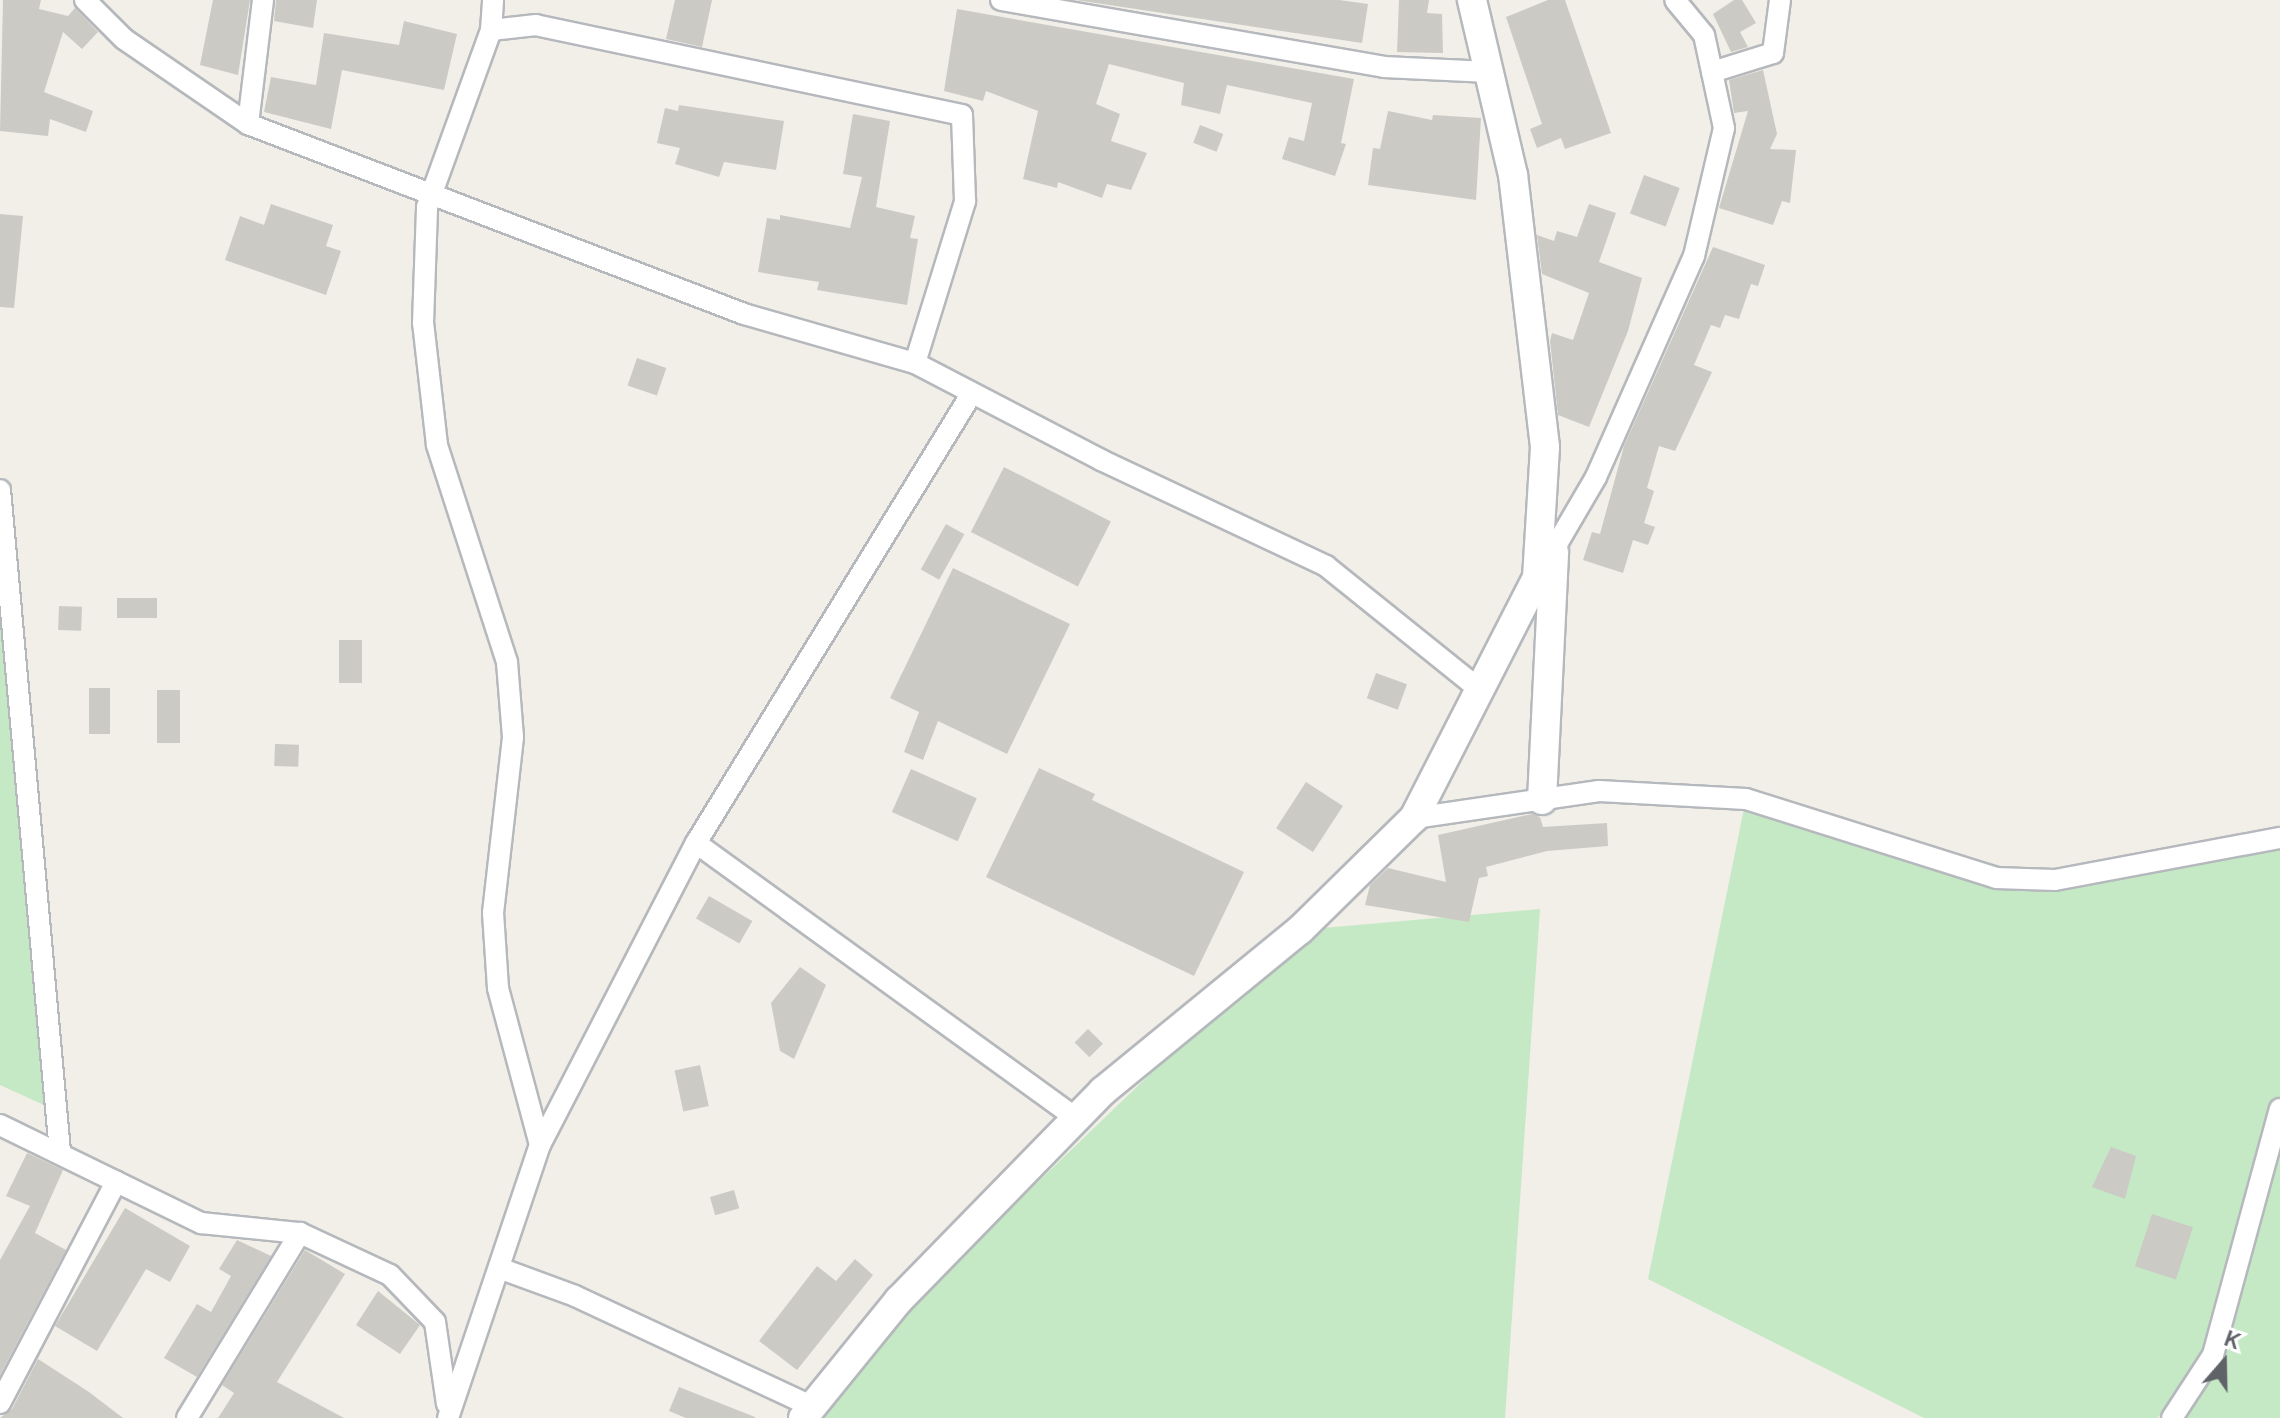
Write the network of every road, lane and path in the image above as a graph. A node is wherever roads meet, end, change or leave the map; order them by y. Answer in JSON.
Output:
{"nodes":[{"id":1,"x":85,"y":0,"type":"edge"},
{"id":2,"x":263,"y":0,"type":"edge"},
{"id":3,"x":493,"y":0,"type":"edge"},
{"id":4,"x":1001,"y":0,"type":"edge"},
{"id":5,"x":1472,"y":0,"type":"edge"},
{"id":6,"x":1675,"y":0,"type":"edge"},
{"id":7,"x":1780,"y":0,"type":"edge"},
{"id":8,"x":491,"y":30,"type":"junction"},
{"id":9,"x":1489,"y":72,"type":"junction"},
{"id":10,"x":1712,"y":72,"type":"junction"},
{"id":11,"x":248,"y":124,"type":"junction"},
{"id":12,"x":431,"y":196,"type":"junction"},
{"id":13,"x":915,"y":363,"type":"junction"},
{"id":14,"x":972,"y":393,"type":"junction"},
{"id":15,"x":0,"y":490,"type":"edge"},
{"id":16,"x":1555,"y":548,"type":"junction"},
{"id":17,"x":1537,"y":578,"type":"junction"},
{"id":18,"x":1480,"y":690,"type":"junction"},
{"id":19,"x":1542,"y":800,"type":"junction"},
{"id":20,"x":1414,"y":818,"type":"junction"},
{"id":21,"x":2280,"y":838,"type":"edge"},
{"id":22,"x":696,"y":843,"type":"junction"},
{"id":23,"x":2280,"y":1109,"type":"edge"},
{"id":24,"x":1077,"y":1119,"type":"junction"},
{"id":25,"x":0,"y":1125,"type":"edge"},
{"id":26,"x":540,"y":1145,"type":"junction"},
{"id":27,"x":60,"y":1152,"type":"junction"},
{"id":28,"x":116,"y":1182,"type":"junction"},
{"id":29,"x":300,"y":1233,"type":"junction"},
{"id":30,"x":499,"y":1268,"type":"junction"},
{"id":31,"x":0,"y":1403,"type":"edge"},
{"id":32,"x":807,"y":1412,"type":"edge"},
{"id":33,"x":448,"y":1416,"type":"edge"},
{"id":34,"x":187,"y":1418,"type":"edge"},
{"id":35,"x":2172,"y":1418,"type":"edge"}],
"edges":[{"from":1,"to":11,"type":"street"},
{"from":2,"to":11,"type":"street"},
{"from":3,"to":8,"type":"street"},
{"from":4,"to":9,"type":"street"},
{"from":5,"to":9,"type":"street"},
{"from":6,"to":10,"type":"street"},
{"from":7,"to":10,"type":"street"},
{"from":8,"to":12,"type":"street"},
{"from":8,"to":13,"type":"street"},
{"from":9,"to":17,"type":"street"},
{"from":10,"to":16,"type":"street"},
{"from":11,"to":12,"type":"street"},
{"from":12,"to":13,"type":"street"},
{"from":12,"to":26,"type":"street"},
{"from":13,"to":14,"type":"street"},
{"from":14,"to":18,"type":"street"},
{"from":14,"to":22,"type":"street"},
{"from":15,"to":27,"type":"street"},
{"from":16,"to":17,"type":"street"},
{"from":16,"to":19,"type":"street"},
{"from":17,"to":18,"type":"street"},
{"from":18,"to":20,"type":"street"},
{"from":19,"to":20,"type":"street"},
{"from":19,"to":21,"type":"street"},
{"from":20,"to":24,"type":"street"},
{"from":22,"to":24,"type":"street"},
{"from":22,"to":26,"type":"street"},
{"from":23,"to":35,"type":"street"},
{"from":24,"to":32,"type":"street"},
{"from":25,"to":27,"type":"street"},
{"from":26,"to":30,"type":"street"},
{"from":27,"to":28,"type":"street"},
{"from":28,"to":29,"type":"street"},
{"from":28,"to":31,"type":"street"},
{"from":29,"to":33,"type":"street"},
{"from":29,"to":34,"type":"street"},
{"from":30,"to":32,"type":"street"},
{"from":30,"to":33,"type":"street"}]}
